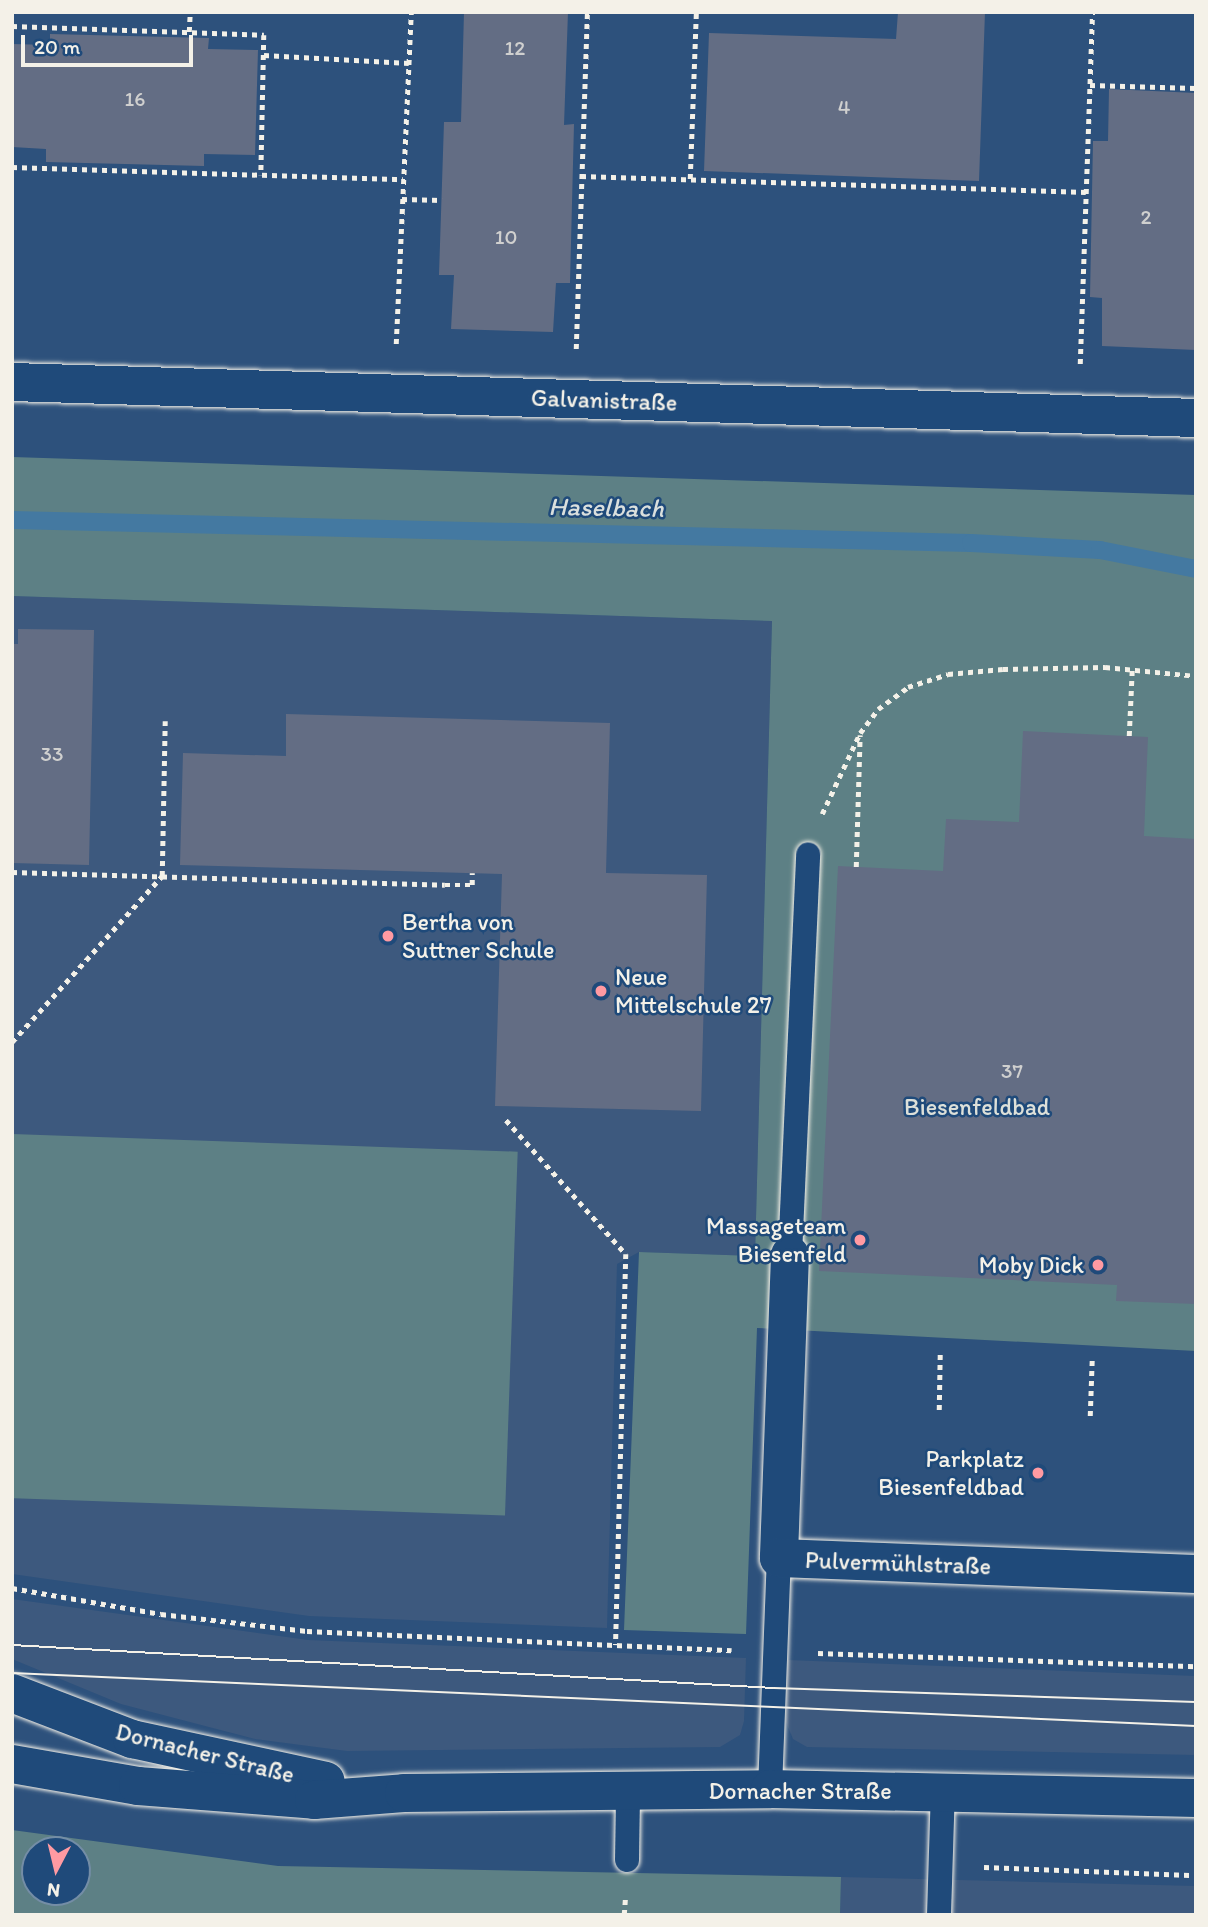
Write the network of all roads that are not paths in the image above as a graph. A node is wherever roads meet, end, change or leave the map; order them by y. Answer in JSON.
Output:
{"nodes":[{"id":1,"x":12,"y":382,"type":"edge"},
{"id":2,"x":1196,"y":418,"type":"edge"},
{"id":3,"x":808,"y":854,"type":"road end"},
{"id":4,"x":790,"y":1255,"type":"joint"},
{"id":5,"x":779,"y":1558,"type":"junction"},
{"id":6,"x":1196,"y":1574,"type":"edge"},
{"id":7,"x":12,"y":1693,"type":"edge"},
{"id":8,"x":12,"y":1764,"type":"edge"},
{"id":9,"x":770,"y":1790,"type":"junction"},
{"id":10,"x":943,"y":1791,"type":"junction"},
{"id":11,"x":404,"y":1793,"type":"junction"},
{"id":12,"x":628,"y":1793,"type":"junction"},
{"id":13,"x":1196,"y":1798,"type":"edge"},
{"id":14,"x":627,"y":1860,"type":"dead end"},
{"id":15,"x":939,"y":1915,"type":"edge"}],
"edges":[{"from":1,"to":2,"type":"street","name":"Galvanistraße"},
{"from":3,"to":4,"type":"lane"},
{"from":4,"to":5,"type":"street","name":"Pulvermühlstraße"},
{"from":5,"to":6,"type":"street","name":"Pulvermühlstraße"},
{"from":5,"to":9,"type":"lane"},
{"from":7,"to":11,"type":"street","name":"Dornacher Straße"},
{"from":8,"to":11,"type":"street","name":"Dornacher Straße"},
{"from":9,"to":10,"type":"street","name":"Dornacher Straße"},
{"from":9,"to":12,"type":"street","name":"Dornacher Straße"},
{"from":10,"to":13,"type":"street","name":"Dornacher Straße"},
{"from":10,"to":15,"type":"lane"},
{"from":11,"to":12,"type":"street","name":"Dornacher Straße"},
{"from":12,"to":14,"type":"lane"}]}
